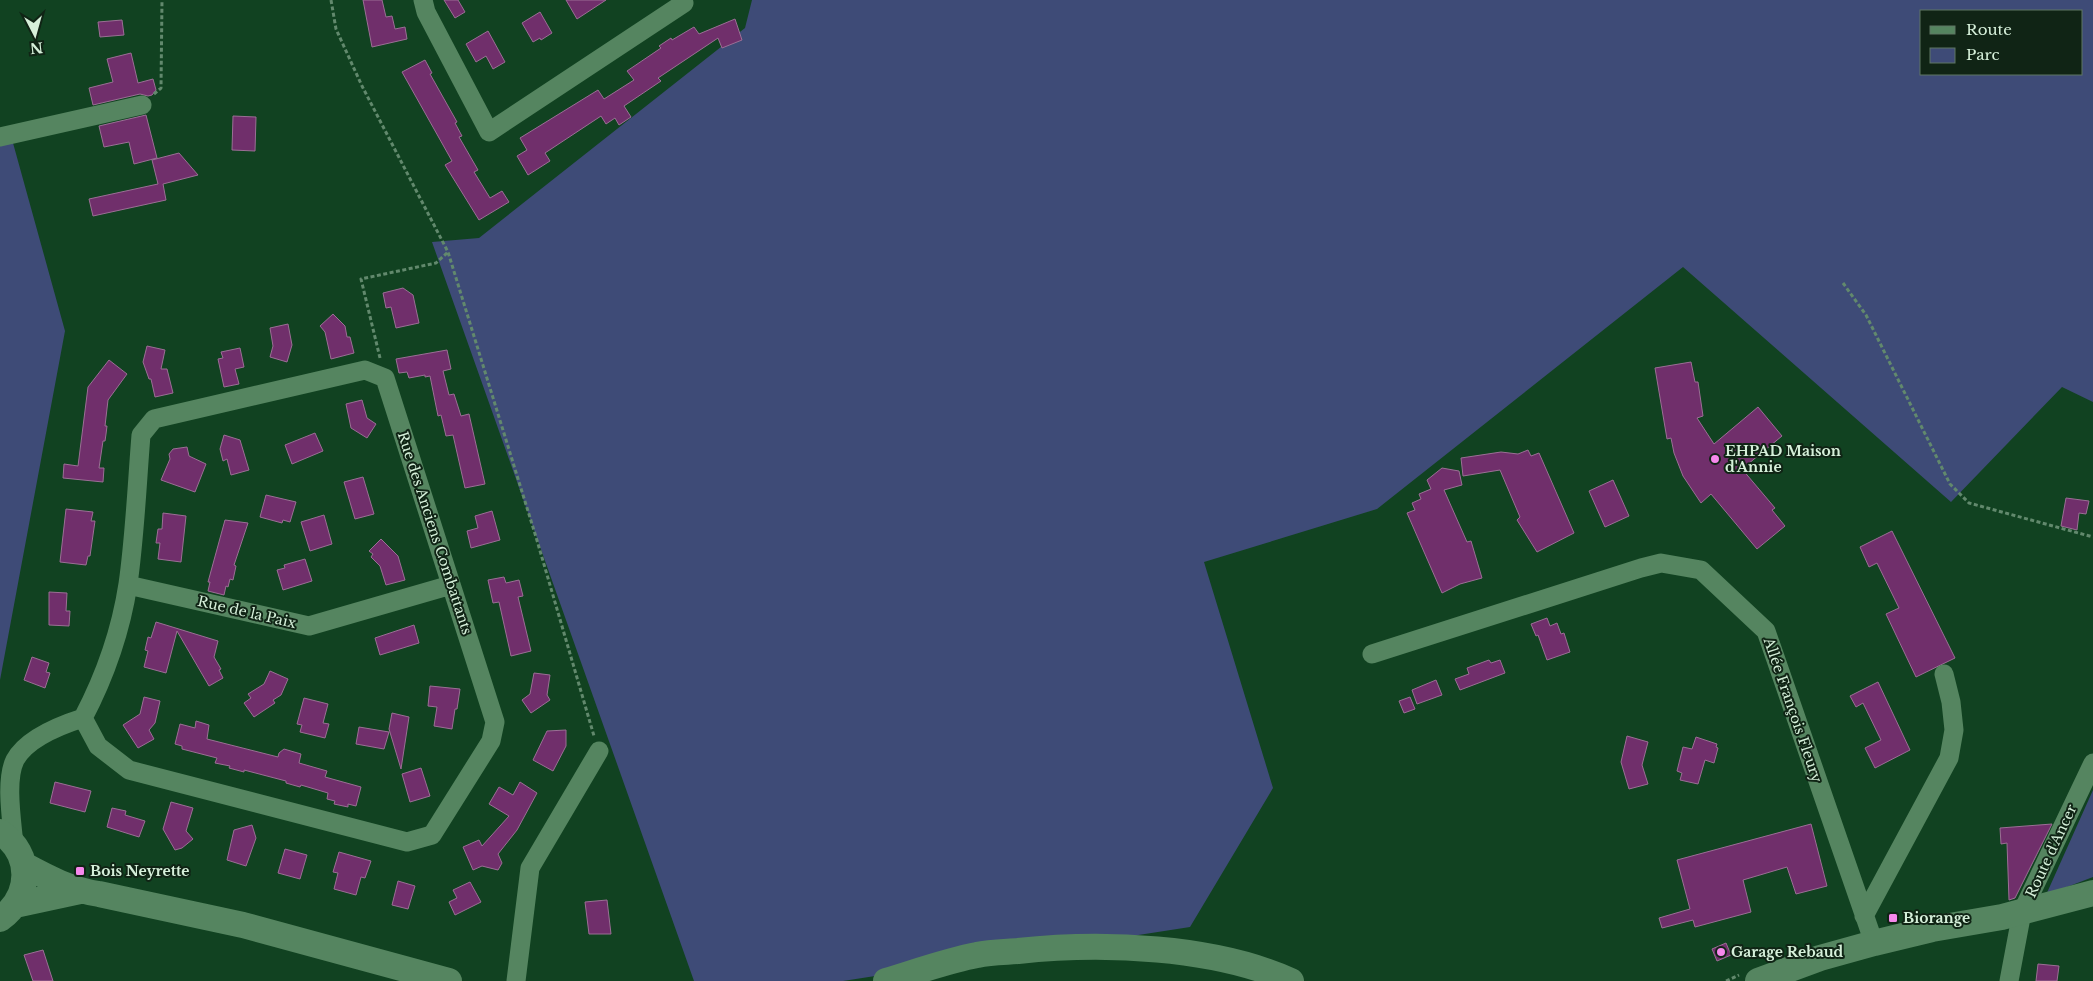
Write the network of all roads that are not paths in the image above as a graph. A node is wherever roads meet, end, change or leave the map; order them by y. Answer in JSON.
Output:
{"nodes":[{"id":1,"x":423,"y":0,"type":"edge"},
{"id":2,"x":683,"y":1,"type":"edge"},
{"id":3,"x":142,"y":105,"type":"road end"},
{"id":4,"x":0,"y":137,"type":"edge"},
{"id":5,"x":128,"y":584,"type":"junction"},
{"id":6,"x":451,"y":585,"type":"junction"},
{"id":7,"x":1372,"y":654,"type":"dead end"},
{"id":8,"x":1944,"y":674,"type":"dead end"},
{"id":9,"x":83,"y":718,"type":"junction"},
{"id":10,"x":599,"y":751,"type":"road end"},
{"id":11,"x":2093,"y":763,"type":"edge"},
{"id":12,"x":5,"y":794,"type":"edge"},
{"id":13,"x":13,"y":847,"type":"edge"},
{"id":14,"x":80,"y":891,"type":"junction"},
{"id":15,"x":2093,"y":893,"type":"edge"},
{"id":16,"x":7,"y":912,"type":"edge"},
{"id":17,"x":2022,"y":912,"type":"junction"},
{"id":18,"x":1864,"y":916,"type":"junction"},
{"id":19,"x":1874,"y":943,"type":"junction"},
{"id":20,"x":449,"y":981,"type":"edge"},
{"id":21,"x":516,"y":981,"type":"edge"},
{"id":22,"x":886,"y":981,"type":"edge"},
{"id":23,"x":1291,"y":981,"type":"edge"},
{"id":24,"x":1758,"y":981,"type":"edge"},
{"id":25,"x":2009,"y":981,"type":"edge"}],
"edges":[{"from":1,"to":2,"type":"street"},
{"from":3,"to":4,"type":"street"},
{"from":5,"to":6,"type":"street","name":"Rue de la Paix"},
{"from":5,"to":6,"type":"street","name":"Rue des Anciens Combattants"},
{"from":5,"to":9,"type":"street"},
{"from":6,"to":9,"type":"street","name":"Rue des Anciens Combattants"},
{"from":7,"to":18,"type":"street","name":"Allée François Fleury"},
{"from":8,"to":18,"type":"street"},
{"from":9,"to":12,"type":"street"},
{"from":10,"to":21,"type":"street"},
{"from":11,"to":17,"type":"street","name":"Route d'Ancer"},
{"from":12,"to":13,"type":"street"},
{"from":13,"to":14,"type":"main road"},
{"from":13,"to":16,"type":"main road"},
{"from":14,"to":16,"type":"main road"},
{"from":14,"to":20,"type":"main road"},
{"from":15,"to":17,"type":"main road"},
{"from":17,"to":19,"type":"main road"},
{"from":17,"to":25,"type":"street","name":"Route d'Ancer"},
{"from":18,"to":19,"type":"street","name":"Allée François Fleury"},
{"from":19,"to":24,"type":"main road"},
{"from":22,"to":23,"type":"main road"}]}
